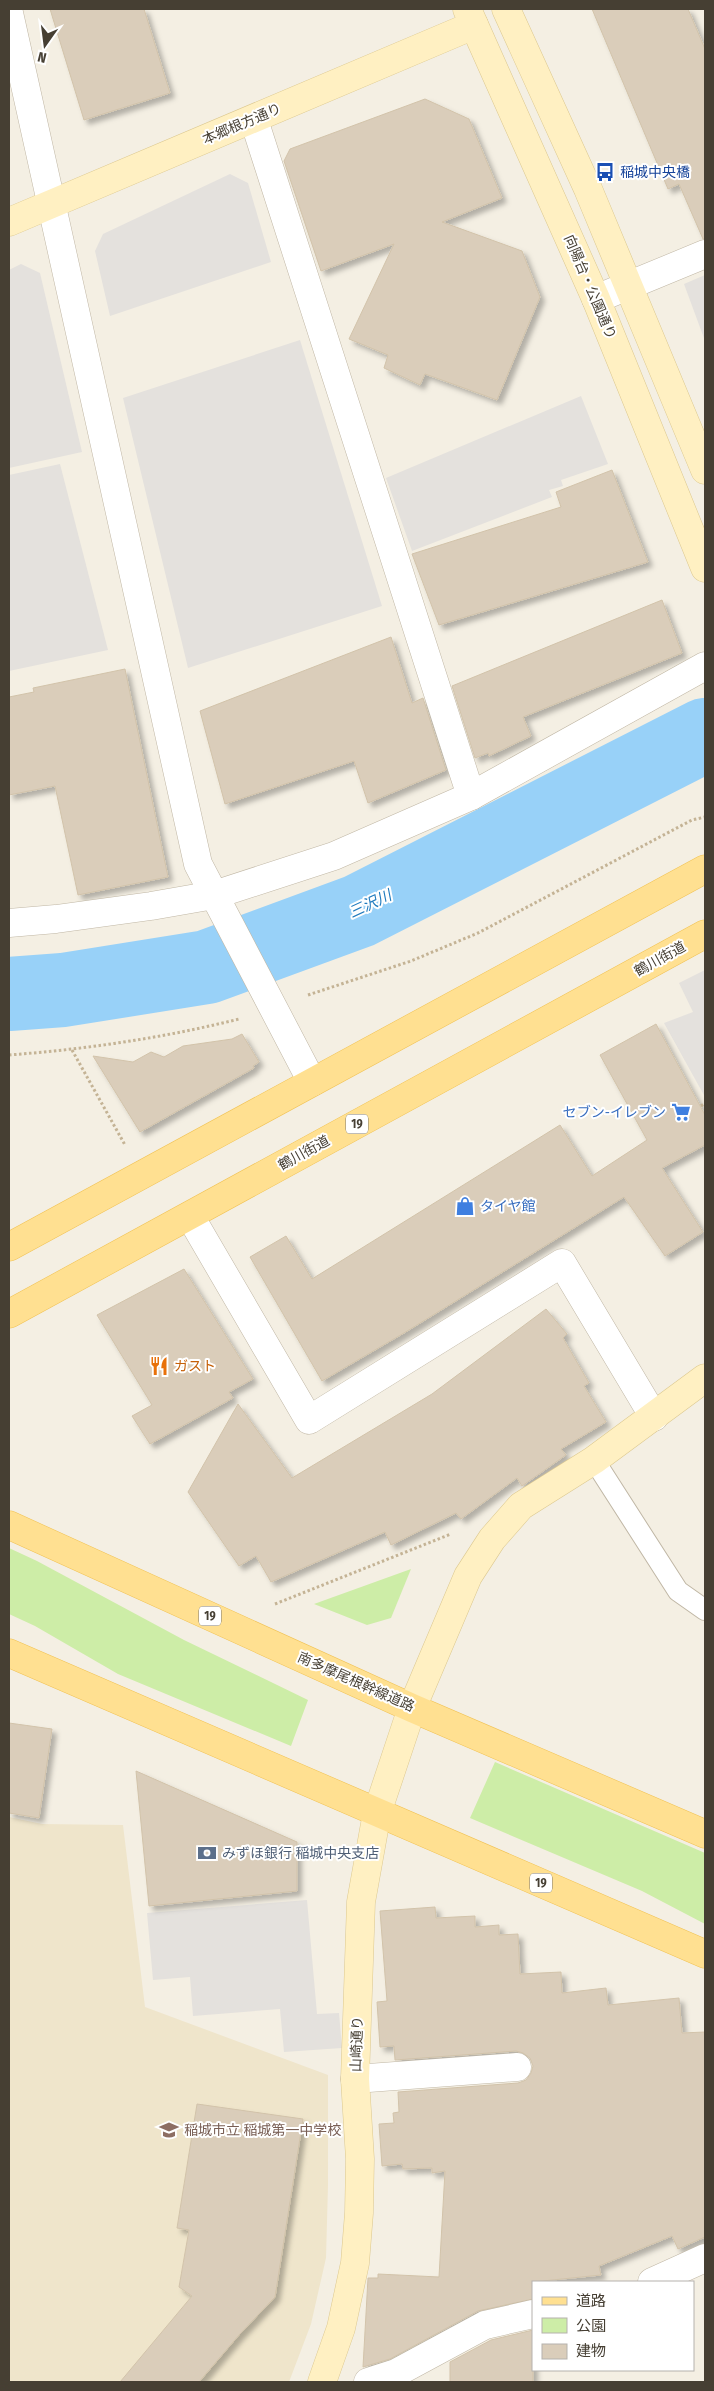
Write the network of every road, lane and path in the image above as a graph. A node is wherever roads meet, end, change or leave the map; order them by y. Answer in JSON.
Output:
{"nodes":[{"id":1,"x":506,"y":9,"type":"edge"},
{"id":2,"x":9,"y":13,"type":"edge"},
{"id":3,"x":471,"y":17,"type":"edge"},
{"id":4,"x":254,"y":120,"type":"junction"},
{"id":5,"x":52,"y":203,"type":"junction"},
{"id":6,"x":9,"y":222,"type":"edge"},
{"id":7,"x":705,"y":254,"type":"edge"},
{"id":8,"x":629,"y":286,"type":"junction"},
{"id":9,"x":596,"y":299,"type":"junction"},
{"id":10,"x":705,"y":470,"type":"edge"},
{"id":11,"x":705,"y":568,"type":"edge"},
{"id":12,"x":705,"y":666,"type":"edge"},
{"id":13,"x":471,"y":796,"type":"junction"},
{"id":14,"x":705,"y":818,"type":"edge"},
{"id":15,"x":705,"y":869,"type":"edge"},
{"id":16,"x":220,"y":906,"type":"junction"},
{"id":17,"x":9,"y":923,"type":"edge"},
{"id":18,"x":705,"y":934,"type":"edge"},
{"id":19,"x":306,"y":996,"type":"dead end"},
{"id":20,"x":244,"y":1018,"type":"dead end"},
{"id":21,"x":72,"y":1050,"type":"junction"},
{"id":22,"x":9,"y":1055,"type":"edge"},
{"id":23,"x":312,"y":1082,"type":"junction"},
{"id":24,"x":705,"y":1103,"type":"edge"},
{"id":25,"x":700,"y":1106,"type":"dead end"},
{"id":26,"x":128,"y":1149,"type":"dead end"},
{"id":27,"x":190,"y":1216,"type":"junction"},
{"id":28,"x":9,"y":1247,"type":"edge"},
{"id":29,"x":9,"y":1314,"type":"edge"},
{"id":30,"x":705,"y":1378,"type":"edge"},
{"id":31,"x":654,"y":1417,"type":"junction"},
{"id":32,"x":594,"y":1460,"type":"junction"},
{"id":33,"x":9,"y":1525,"type":"edge"},
{"id":34,"x":460,"y":1530,"type":"dead end"},
{"id":35,"x":274,"y":1604,"type":"dead end"},
{"id":36,"x":705,"y":1610,"type":"edge"},
{"id":37,"x":9,"y":1653,"type":"edge"},
{"id":38,"x":412,"y":1708,"type":"junction"},
{"id":39,"x":377,"y":1813,"type":"junction"},
{"id":40,"x":705,"y":1834,"type":"edge"},
{"id":41,"x":705,"y":1954,"type":"edge"},
{"id":42,"x":517,"y":2068,"type":"dead end"},
{"id":43,"x":356,"y":2079,"type":"junction"},
{"id":44,"x":705,"y":2258,"type":"edge"},
{"id":45,"x":654,"y":2281,"type":"edge"},
{"id":46,"x":532,"y":2314,"type":"edge"},
{"id":47,"x":322,"y":2382,"type":"edge"},
{"id":48,"x":368,"y":2382,"type":"edge"}],
"edges":[{"from":1,"to":8,"type":"street"},
{"from":2,"to":5,"type":"street"},
{"from":3,"to":4,"type":"street","name":"本郷根方通り"},
{"from":3,"to":9,"type":"street","name":"向陽台・公園通り"},
{"from":4,"to":5,"type":"street","name":"本郷根方通り"},
{"from":4,"to":13,"type":"street"},
{"from":5,"to":6,"type":"street","name":"本郷根方通り"},
{"from":5,"to":16,"type":"street"},
{"from":7,"to":8,"type":"street"},
{"from":8,"to":9,"type":"street"},
{"from":8,"to":10,"type":"street"},
{"from":9,"to":11,"type":"street","name":"向陽台・公園通り"},
{"from":12,"to":13,"type":"street"},
{"from":13,"to":16,"type":"street"},
{"from":14,"to":19,"type":"path"},
{"from":15,"to":23,"type":"main road"},
{"from":16,"to":17,"type":"street"},
{"from":16,"to":23,"type":"street"},
{"from":18,"to":27,"type":"main road","name":"鶴川街道","number":"19"},
{"from":20,"to":21,"type":"path"},
{"from":21,"to":22,"type":"path"},
{"from":21,"to":26,"type":"path"},
{"from":23,"to":28,"type":"main road"},
{"from":24,"to":25,"type":"path"},
{"from":27,"to":29,"type":"main road","name":"鶴川街道","number":"19"},
{"from":27,"to":31,"type":"street"},
{"from":30,"to":31,"type":"street","name":"山崎通り"},
{"from":31,"to":32,"type":"street","name":"山崎通り"},
{"from":32,"to":36,"type":"lane"},
{"from":32,"to":38,"type":"street","name":"山崎通り"},
{"from":33,"to":38,"type":"main road","name":"南多摩尾根幹線道路","number":"19"},
{"from":34,"to":35,"type":"path"},
{"from":37,"to":39,"type":"main road","number":"19"},
{"from":38,"to":39,"type":"street","name":"山崎通り"},
{"from":38,"to":40,"type":"main road","name":"南多摩尾根幹線道路","number":"19"},
{"from":39,"to":41,"type":"main road","number":"19"},
{"from":39,"to":43,"type":"street","name":"山崎通り"},
{"from":42,"to":43,"type":"street"},
{"from":43,"to":47,"type":"street","name":"山崎通り"},
{"from":44,"to":45,"type":"street"},
{"from":46,"to":48,"type":"street"}]}
